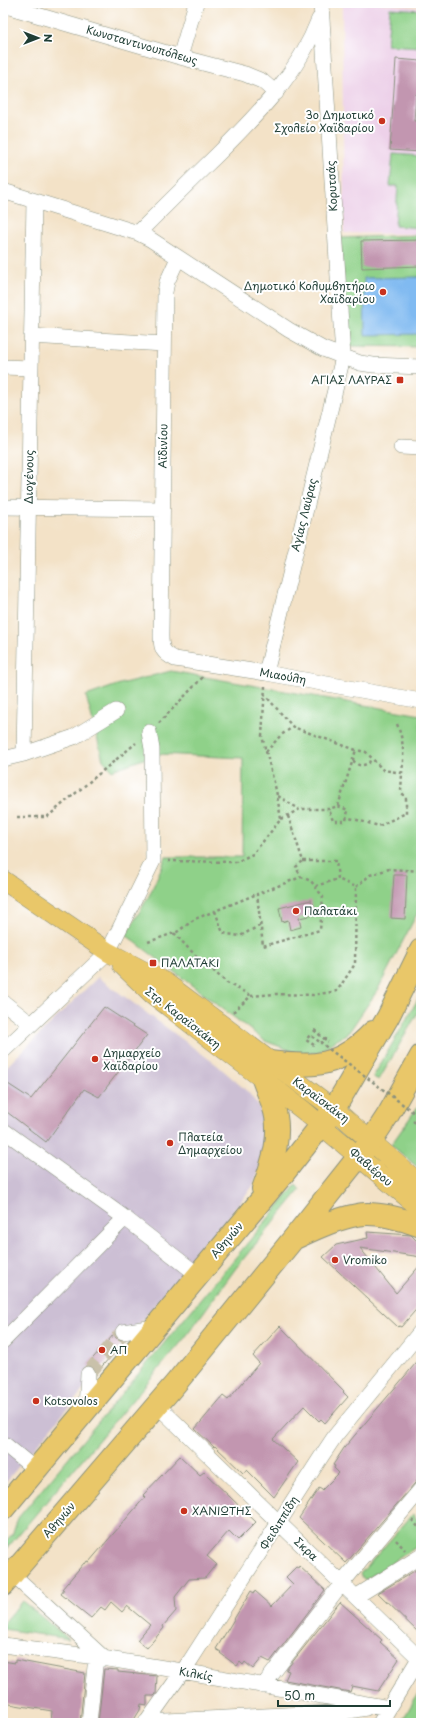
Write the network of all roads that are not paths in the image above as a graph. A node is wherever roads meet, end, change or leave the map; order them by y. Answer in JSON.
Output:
{"nodes":[{"id":1,"x":196,"y":3,"type":"edge"},
{"id":2,"x":3,"y":5,"type":"edge"},
{"id":3,"x":321,"y":9,"type":"edge"},
{"id":4,"x":180,"y":57,"type":"junction"},
{"id":5,"x":276,"y":94,"type":"junction"},
{"id":6,"x":3,"y":192,"type":"edge"},
{"id":7,"x":34,"y":201,"type":"junction"},
{"id":8,"x":138,"y":233,"type":"junction"},
{"id":9,"x":178,"y":258,"type":"junction"},
{"id":10,"x":31,"y":336,"type":"junction"},
{"id":11,"x":164,"y":344,"type":"junction"},
{"id":12,"x":343,"y":357,"type":"junction"},
{"id":13,"x":3,"y":367,"type":"edge"},
{"id":14,"x":421,"y":367,"type":"edge"},
{"id":15,"x":31,"y":368,"type":"junction"},
{"id":16,"x":401,"y":447,"type":"dead end"},
{"id":17,"x":421,"y":448,"type":"edge"},
{"id":18,"x":3,"y":507,"type":"edge"},
{"id":19,"x":29,"y":507,"type":"junction"},
{"id":20,"x":162,"y":509,"type":"junction"},
{"id":21,"x":161,"y":636,"type":"joint"},
{"id":22,"x":266,"y":673,"type":"junction"},
{"id":23,"x":421,"y":701,"type":"edge"},
{"id":24,"x":116,"y":711,"type":"dead end"},
{"id":25,"x":149,"y":732,"type":"road end"},
{"id":26,"x":24,"y":754,"type":"junction"},
{"id":27,"x":3,"y":759,"type":"edge"},
{"id":28,"x":3,"y":880,"type":"edge"},
{"id":29,"x":421,"y":950,"type":"edge"},
{"id":30,"x":108,"y":952,"type":"junction"},
{"id":31,"x":3,"y":1002,"type":"edge"},
{"id":32,"x":388,"y":1017,"type":"junction"},
{"id":33,"x":31,"y":1024,"type":"junction"},
{"id":34,"x":3,"y":1051,"type":"edge"},
{"id":35,"x":421,"y":1056,"type":"edge"},
{"id":36,"x":266,"y":1070,"type":"junction"},
{"id":37,"x":328,"y":1118,"type":"junction"},
{"id":38,"x":3,"y":1130,"type":"edge"},
{"id":39,"x":365,"y":1148,"type":"junction"},
{"id":40,"x":421,"y":1185,"type":"edge"},
{"id":41,"x":258,"y":1203,"type":"junction"},
{"id":42,"x":421,"y":1209,"type":"edge"},
{"id":43,"x":125,"y":1218,"type":"junction"},
{"id":44,"x":421,"y":1226,"type":"edge"},
{"id":45,"x":294,"y":1238,"type":"junction"},
{"id":46,"x":198,"y":1275,"type":"junction"},
{"id":47,"x":154,"y":1327,"type":"junction"},
{"id":48,"x":421,"y":1330,"type":"edge"},
{"id":49,"x":123,"y":1332,"type":"tunnel mouth"},
{"id":50,"x":3,"y":1341,"type":"edge"},
{"id":51,"x":88,"y":1374,"type":"tunnel mouth"},
{"id":52,"x":157,"y":1405,"type":"junction"},
{"id":53,"x":86,"y":1408,"type":"junction"},
{"id":54,"x":3,"y":1443,"type":"edge"},
{"id":55,"x":36,"y":1470,"type":"junction"},
{"id":56,"x":421,"y":1488,"type":"edge"},
{"id":57,"x":3,"y":1509,"type":"edge"},
{"id":58,"x":279,"y":1523,"type":"junction"},
{"id":59,"x":418,"y":1559,"type":"edge"},
{"id":60,"x":8,"y":1580,"type":"edge"},
{"id":61,"x":342,"y":1582,"type":"junction"},
{"id":62,"x":356,"y":1596,"type":"junction"},
{"id":63,"x":3,"y":1645,"type":"edge"},
{"id":64,"x":100,"y":1658,"type":"junction"},
{"id":65,"x":420,"y":1658,"type":"edge"},
{"id":66,"x":182,"y":1671,"type":"junction"},
{"id":67,"x":263,"y":1686,"type":"junction"},
{"id":68,"x":372,"y":1706,"type":"junction"},
{"id":69,"x":389,"y":1708,"type":"junction"},
{"id":70,"x":90,"y":1723,"type":"edge"},
{"id":71,"x":146,"y":1723,"type":"edge"},
{"id":72,"x":380,"y":1723,"type":"edge"}],
"edges":[{"from":1,"to":4,"type":"street"},
{"from":2,"to":4,"type":"street","name":"Κωνσταντινουπόλεως"},
{"from":3,"to":5,"type":"street","name":"Κορυτσάς"},
{"from":3,"to":12,"type":"street","name":"Κορυτσάς"},
{"from":4,"to":5,"type":"street","name":"Κωνσταντινουπόλεως"},
{"from":5,"to":8,"type":"street","name":"Κορυτσάς"},
{"from":6,"to":7,"type":"street"},
{"from":7,"to":8,"type":"street"},
{"from":7,"to":10,"type":"street","name":"Διογένους"},
{"from":8,"to":9,"type":"street"},
{"from":9,"to":11,"type":"street","name":"Αϊδινίου"},
{"from":9,"to":12,"type":"street"},
{"from":10,"to":11,"type":"street"},
{"from":10,"to":15,"type":"street","name":"Διογένους"},
{"from":11,"to":20,"type":"street","name":"Αϊδινίου"},
{"from":12,"to":14,"type":"street"},
{"from":12,"to":22,"type":"street","name":"Αγίας Λαύρας"},
{"from":13,"to":15,"type":"street"},
{"from":15,"to":19,"type":"street","name":"Διογένους"},
{"from":16,"to":17,"type":"street"},
{"from":18,"to":19,"type":"street"},
{"from":19,"to":20,"type":"street"},
{"from":19,"to":26,"type":"street","name":"Διογένους"},
{"from":20,"to":21,"type":"street","name":"Αϊδινίου"},
{"from":21,"to":22,"type":"street","name":"Μιαούλη"},
{"from":22,"to":23,"type":"street","name":"Μιαούλη"},
{"from":24,"to":26,"type":"street"},
{"from":25,"to":30,"type":"street"},
{"from":26,"to":27,"type":"street"},
{"from":28,"to":30,"type":"main road","name":"Στρ. Καραϊσκάκη"},
{"from":29,"to":32,"type":"highway","name":"Αθηνών"},
{"from":30,"to":33,"type":"street"},
{"from":30,"to":36,"type":"main road","name":"Στρ. Καραϊσκάκη"},
{"from":31,"to":33,"type":"street"},
{"from":32,"to":36,"type":"highway"},
{"from":32,"to":37,"type":"highway","name":"Αθηνών"},
{"from":33,"to":34,"type":"street"},
{"from":35,"to":39,"type":"highway","name":"Αθηνών"},
{"from":36,"to":37,"type":"main road","name":"Καραϊσκάκη"},
{"from":36,"to":41,"type":"highway"},
{"from":37,"to":39,"type":"main road","name":"Καραϊσκάκη"},
{"from":37,"to":41,"type":"highway","name":"Αθηνών"},
{"from":38,"to":43,"type":"street"},
{"from":39,"to":40,"type":"main road","name":"Φαβιέρου"},
{"from":39,"to":42,"type":"main road","name":"Φαβιέρου"},
{"from":39,"to":45,"type":"highway","name":"Αθηνών"},
{"from":41,"to":46,"type":"highway","name":"Αθηνών"},
{"from":43,"to":46,"type":"street"},
{"from":43,"to":50,"type":"street"},
{"from":44,"to":45,"type":"highway"},
{"from":45,"to":52,"type":"highway","name":"Αθηνών"},
{"from":46,"to":47,"type":"highway","name":"Αθηνών"},
{"from":47,"to":49,"type":"street"},
{"from":47,"to":53,"type":"highway","name":"Αθηνών"},
{"from":48,"to":58,"type":"street","name":"Φειδιππίδη"},
{"from":51,"to":53,"type":"street"},
{"from":52,"to":58,"type":"street","name":"Σκρα"},
{"from":52,"to":60,"type":"highway","name":"Αθηνών"},
{"from":53,"to":55,"type":"highway","name":"Αθηνών"},
{"from":54,"to":55,"type":"street"},
{"from":55,"to":57,"type":"highway","name":"Αθηνών"},
{"from":56,"to":61,"type":"street"},
{"from":58,"to":61,"type":"street","name":"Σκρα"},
{"from":58,"to":66,"type":"street","name":"Φειδιππίδη"},
{"from":59,"to":62,"type":"street"},
{"from":60,"to":64,"type":"street"},
{"from":61,"to":62,"type":"street","name":"Σκρα"},
{"from":61,"to":67,"type":"street"},
{"from":62,"to":65,"type":"street","name":"Σκρα"},
{"from":63,"to":64,"type":"street","name":"Κιλκίς"},
{"from":64,"to":66,"type":"street","name":"Κιλκίς"},
{"from":64,"to":70,"type":"street"},
{"from":65,"to":69,"type":"street"},
{"from":66,"to":67,"type":"street","name":"Κιλκίς"},
{"from":66,"to":71,"type":"street","name":"Φειδιππίδη"},
{"from":67,"to":68,"type":"street","name":"Κιλκίς"},
{"from":68,"to":69,"type":"street","name":"Κιλκίς"},
{"from":68,"to":71,"type":"street"},
{"from":69,"to":72,"type":"street"}]}
